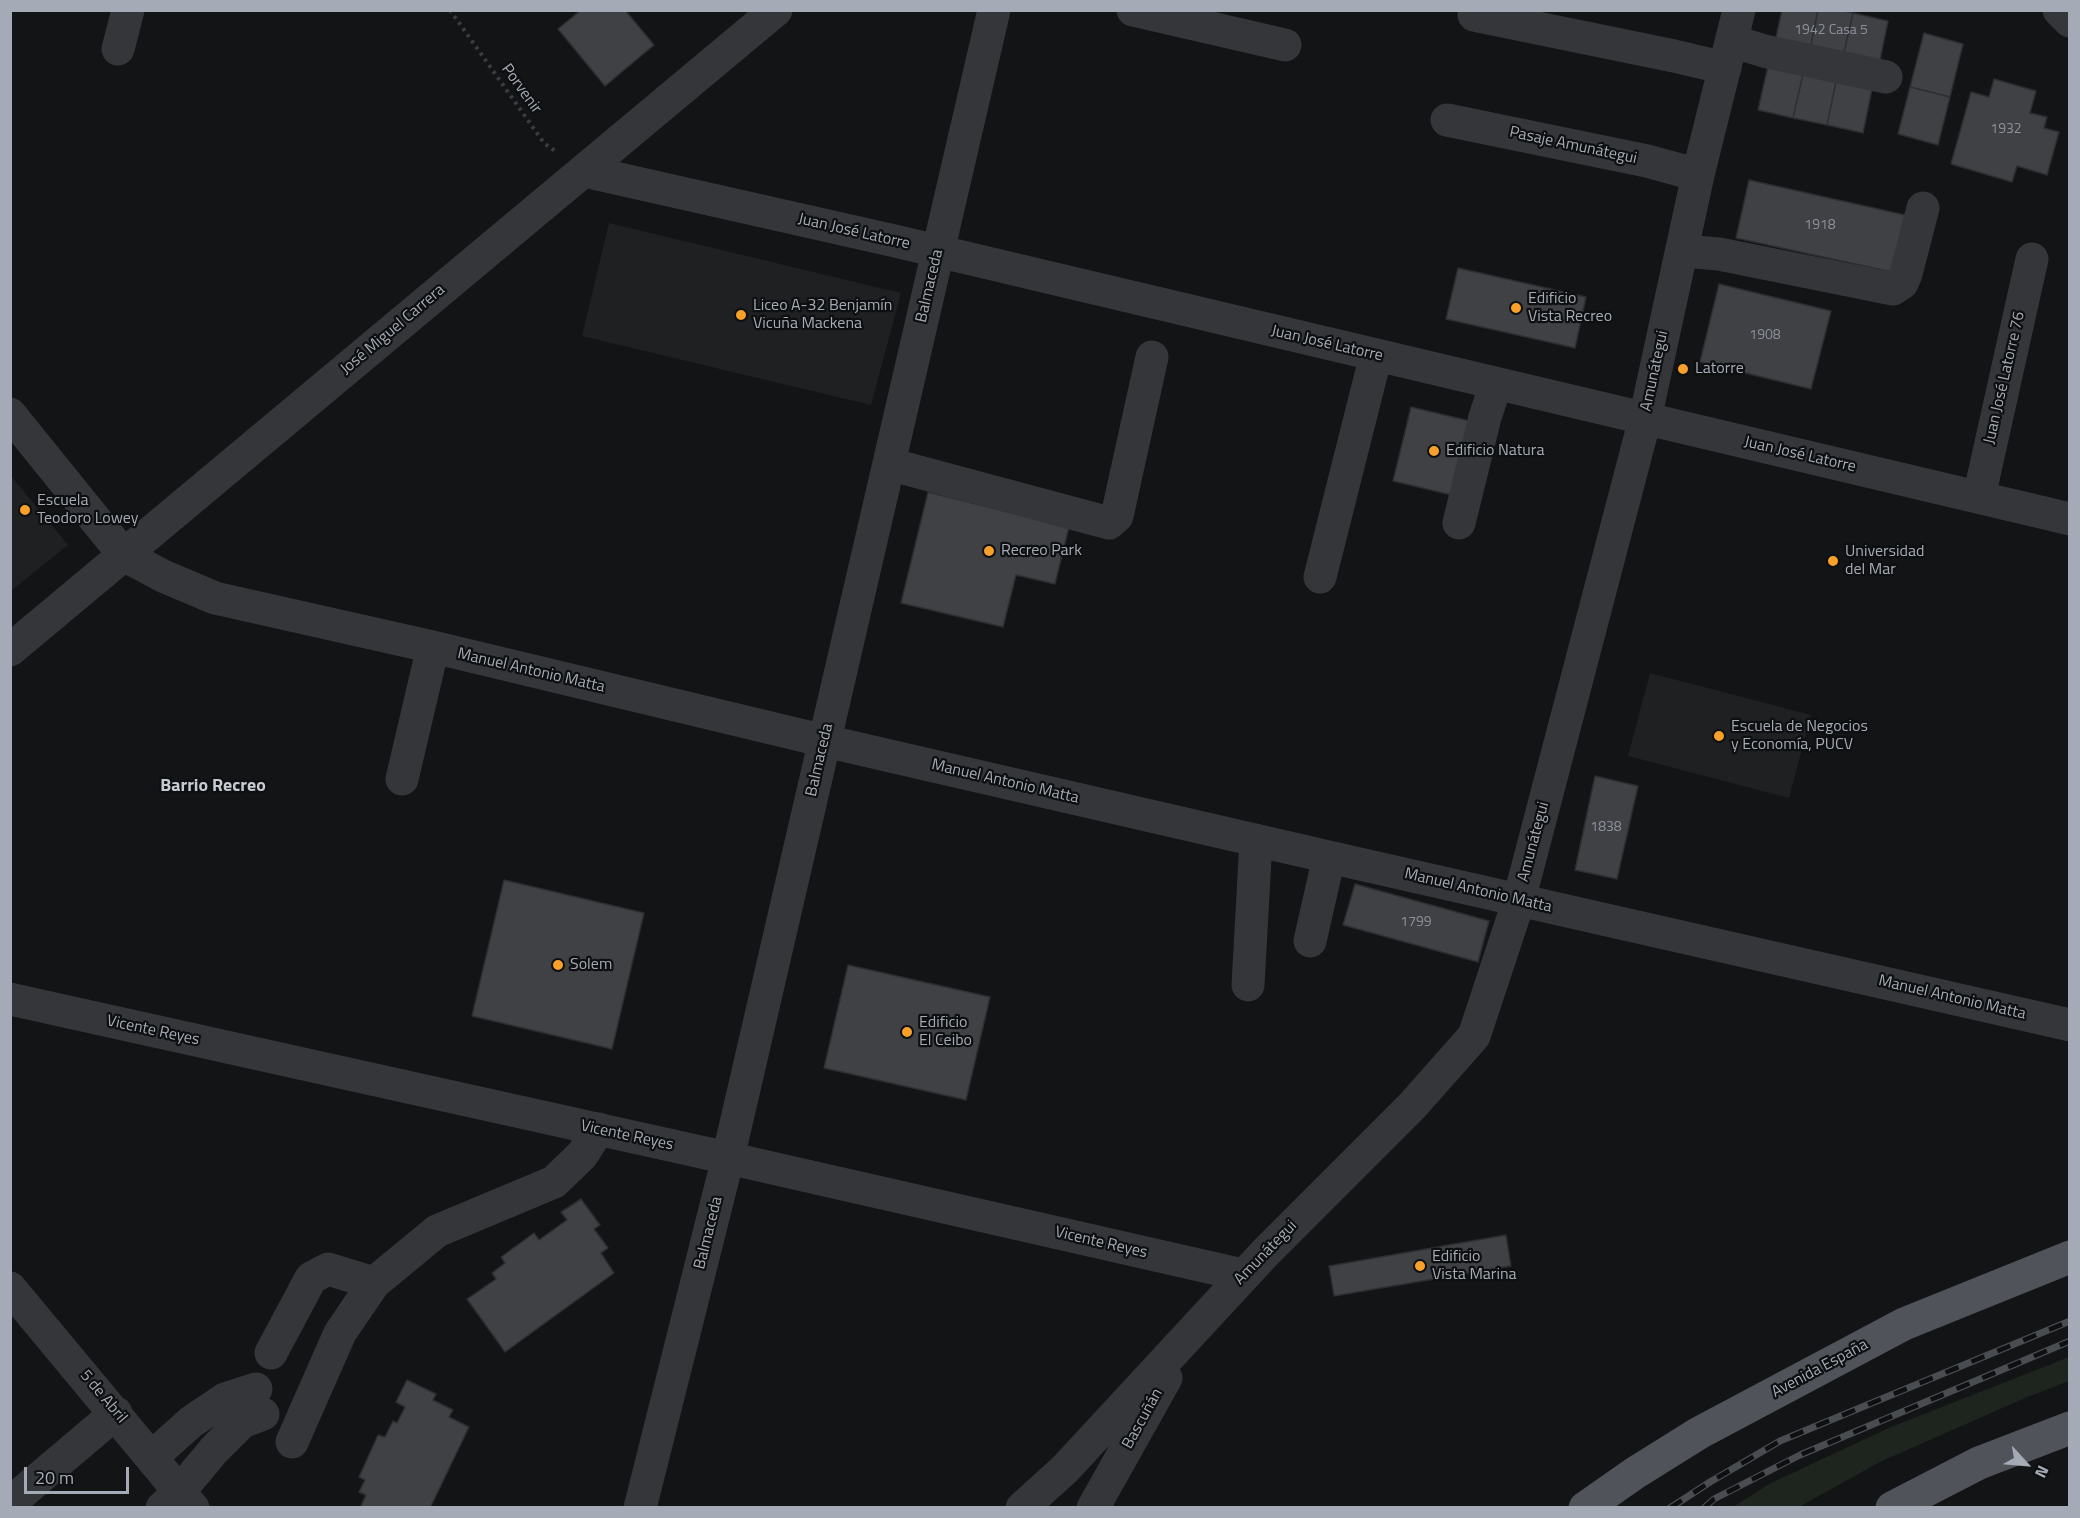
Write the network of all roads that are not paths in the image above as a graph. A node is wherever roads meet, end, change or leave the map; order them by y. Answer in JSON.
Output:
{"nodes":[{"id":1,"x":128,"y":10,"type":"edge"},
{"id":2,"x":777,"y":10,"type":"edge"},
{"id":3,"x":994,"y":10,"type":"edge"},
{"id":4,"x":1133,"y":10,"type":"edge"},
{"id":5,"x":2059,"y":10,"type":"edge"},
{"id":6,"x":1474,"y":15,"type":"dead end"},
{"id":7,"x":2070,"y":21,"type":"edge"},
{"id":8,"x":1732,"y":40,"type":"edge"},
{"id":9,"x":1285,"y":45,"type":"dead end"},
{"id":10,"x":118,"y":49,"type":"dead end"},
{"id":11,"x":1886,"y":77,"type":"dead end"},
{"id":12,"x":1447,"y":120,"type":"dead end"},
{"id":13,"x":584,"y":171,"type":"junction"},
{"id":14,"x":1698,"y":176,"type":"junction"},
{"id":15,"x":1923,"y":208,"type":"dead end"},
{"id":16,"x":1682,"y":251,"type":"junction"},
{"id":17,"x":938,"y":252,"type":"junction"},
{"id":18,"x":2032,"y":259,"type":"dead end"},
{"id":19,"x":1376,"y":355,"type":"junction"},
{"id":20,"x":1152,"y":357,"type":"dead end"},
{"id":21,"x":1496,"y":384,"type":"junction"},
{"id":22,"x":10,"y":414,"type":"edge"},
{"id":23,"x":1645,"y":420,"type":"junction"},
{"id":24,"x":889,"y":465,"type":"junction"},
{"id":25,"x":1978,"y":497,"type":"junction"},
{"id":26,"x":2070,"y":519,"type":"edge"},
{"id":27,"x":1459,"y":523,"type":"dead end"},
{"id":28,"x":124,"y":555,"type":"junction"},
{"id":29,"x":1320,"y":577,"type":"dead end"},
{"id":30,"x":432,"y":647,"type":"junction"},
{"id":31,"x":10,"y":650,"type":"edge"},
{"id":32,"x":825,"y":741,"type":"junction"},
{"id":33,"x":402,"y":779,"type":"dead end"},
{"id":34,"x":1256,"y":840,"type":"junction"},
{"id":35,"x":1329,"y":857,"type":"junction"},
{"id":36,"x":1519,"y":900,"type":"junction"},
{"id":37,"x":1310,"y":941,"type":"dead end"},
{"id":38,"x":1248,"y":985,"type":"dead end"},
{"id":39,"x":10,"y":999,"type":"edge"},
{"id":40,"x":2070,"y":1025,"type":"edge"},
{"id":41,"x":599,"y":1129,"type":"junction"},
{"id":42,"x":728,"y":1158,"type":"junction"},
{"id":43,"x":2070,"y":1257,"type":"edge"},
{"id":44,"x":1243,"y":1275,"type":"junction"},
{"id":45,"x":374,"y":1282,"type":"junction"},
{"id":46,"x":10,"y":1288,"type":"edge"},
{"id":47,"x":1193,"y":1330,"type":"junction"},
{"id":48,"x":271,"y":1353,"type":"dead end"},
{"id":49,"x":116,"y":1413,"type":"junction"},
{"id":50,"x":2070,"y":1428,"type":"edge"},
{"id":51,"x":292,"y":1442,"type":"dead end"},
{"id":52,"x":152,"y":1457,"type":"junction"},
{"id":53,"x":178,"y":1502,"type":"edge"},
{"id":54,"x":10,"y":1503,"type":"edge"},
{"id":55,"x":640,"y":1508,"type":"edge"},
{"id":56,"x":1022,"y":1508,"type":"edge"},
{"id":57,"x":1093,"y":1508,"type":"edge"},
{"id":58,"x":1585,"y":1508,"type":"edge"},
{"id":59,"x":1892,"y":1508,"type":"edge"}],
"edges":[{"from":1,"to":10,"type":"street"},
{"from":2,"to":13,"type":"street","name":"José Miguel Carrera"},
{"from":3,"to":17,"type":"street","name":"Balmaceda"},
{"from":4,"to":9,"type":"street"},
{"from":5,"to":7,"type":"street"},
{"from":6,"to":8,"type":"street"},
{"from":8,"to":11,"type":"street"},
{"from":8,"to":14,"type":"street","name":"Amunátegui"},
{"from":12,"to":14,"type":"street","name":"Pasaje Amunátegui"},
{"from":13,"to":17,"type":"street","name":"Juan José Latorre"},
{"from":13,"to":28,"type":"street","name":"José Miguel Carrera"},
{"from":14,"to":16,"type":"street","name":"Amunátegui"},
{"from":15,"to":16,"type":"street"},
{"from":16,"to":23,"type":"street","name":"Amunátegui"},
{"from":17,"to":19,"type":"street","name":"Juan José Latorre"},
{"from":17,"to":24,"type":"street","name":"Balmaceda"},
{"from":18,"to":25,"type":"street","name":"Juan José Latorre 76"},
{"from":19,"to":21,"type":"street","name":"Juan José Latorre"},
{"from":19,"to":29,"type":"street"},
{"from":20,"to":24,"type":"street"},
{"from":21,"to":23,"type":"street","name":"Juan José Latorre"},
{"from":21,"to":27,"type":"street"},
{"from":22,"to":28,"type":"street","name":"Manuel Antonio Matta"},
{"from":23,"to":25,"type":"street","name":"Juan José Latorre"},
{"from":23,"to":36,"type":"street","name":"Amunátegui"},
{"from":24,"to":32,"type":"street","name":"Balmaceda"},
{"from":25,"to":26,"type":"street","name":"Juan José Latorre"},
{"from":28,"to":30,"type":"street","name":"Manuel Antonio Matta"},
{"from":28,"to":31,"type":"street","name":"José Miguel Carrera"},
{"from":30,"to":32,"type":"street","name":"Manuel Antonio Matta"},
{"from":30,"to":33,"type":"street"},
{"from":32,"to":34,"type":"street","name":"Manuel Antonio Matta"},
{"from":32,"to":42,"type":"street","name":"Balmaceda"},
{"from":34,"to":35,"type":"street","name":"Manuel Antonio Matta"},
{"from":34,"to":38,"type":"street"},
{"from":35,"to":36,"type":"street","name":"Manuel Antonio Matta"},
{"from":35,"to":37,"type":"street"},
{"from":36,"to":40,"type":"street","name":"Manuel Antonio Matta"},
{"from":36,"to":44,"type":"street","name":"Amunátegui"},
{"from":39,"to":41,"type":"street","name":"Vicente Reyes"},
{"from":41,"to":42,"type":"street","name":"Vicente Reyes"},
{"from":41,"to":45,"type":"street"},
{"from":42,"to":44,"type":"street","name":"Vicente Reyes"},
{"from":42,"to":55,"type":"street","name":"Balmaceda"},
{"from":43,"to":58,"type":"main road","name":"Avenida España"},
{"from":44,"to":47,"type":"street","name":"Amunátegui"},
{"from":45,"to":48,"type":"street"},
{"from":45,"to":51,"type":"street"},
{"from":46,"to":49,"type":"street","name":"5 de Abril"},
{"from":47,"to":56,"type":"street","name":"Amunátegui"},
{"from":47,"to":57,"type":"street","name":"Bascuñán"},
{"from":49,"to":52,"type":"street","name":"5 de Abril"},
{"from":49,"to":54,"type":"street"},
{"from":50,"to":59,"type":"main road"},
{"from":52,"to":53,"type":"street","name":"5 de Abril"},
{"from":52,"to":53,"type":"street"}]}
